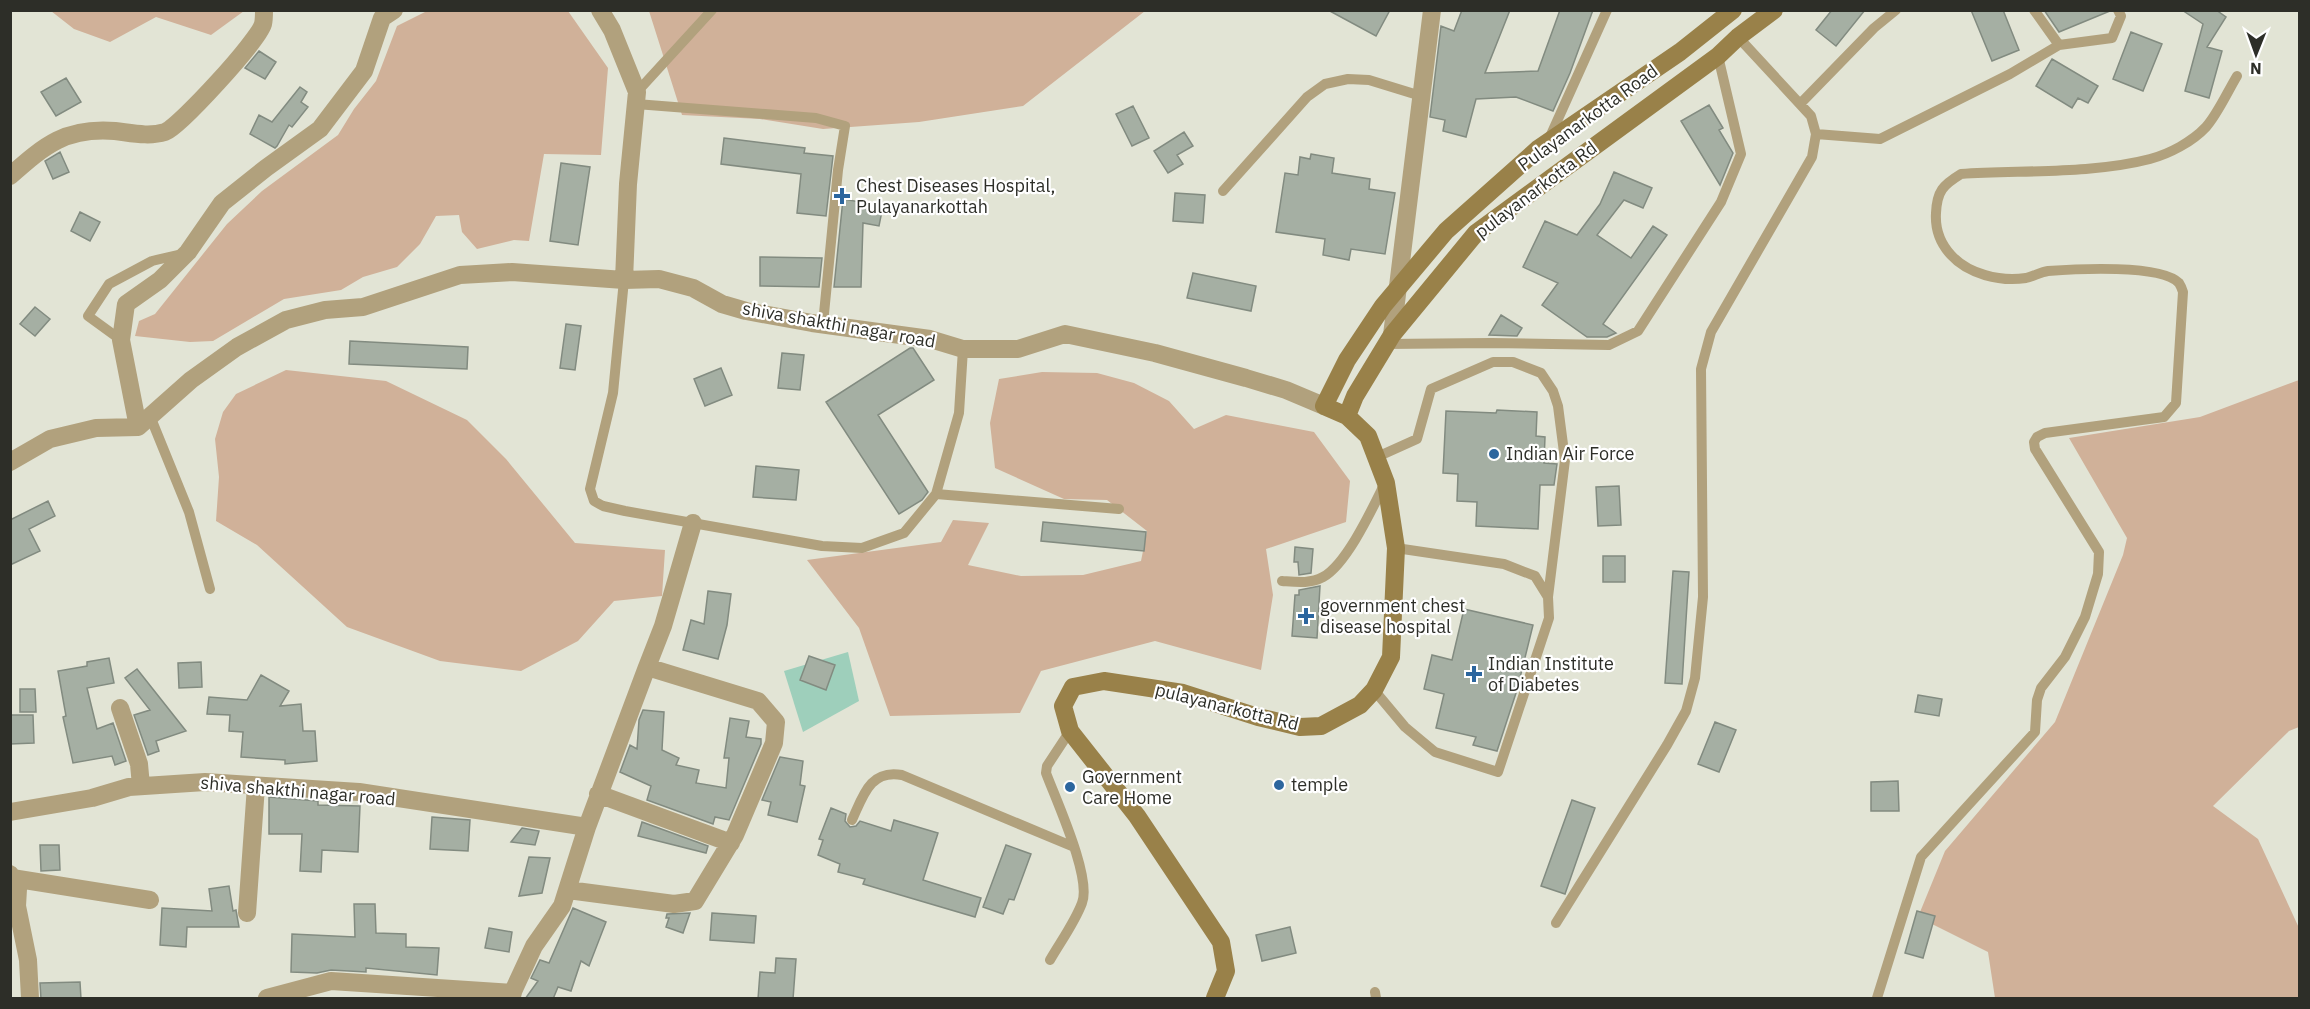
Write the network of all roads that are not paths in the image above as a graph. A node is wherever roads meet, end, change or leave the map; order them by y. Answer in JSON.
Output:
{"nodes":[{"id":1,"x":264,"y":10,"type":"edge"},
{"id":2,"x":394,"y":10,"type":"edge"},
{"id":3,"x":600,"y":10,"type":"edge"},
{"id":4,"x":712,"y":10,"type":"edge"},
{"id":5,"x":1432,"y":10,"type":"edge"},
{"id":6,"x":1607,"y":10,"type":"edge"},
{"id":7,"x":1733,"y":10,"type":"edge"},
{"id":8,"x":1774,"y":10,"type":"edge"},
{"id":9,"x":1896,"y":10,"type":"edge"},
{"id":10,"x":2034,"y":10,"type":"edge"},
{"id":11,"x":2118,"y":10,"type":"edge"},
{"id":12,"x":1738,"y":37,"type":"junction"},
{"id":13,"x":2059,"y":45,"type":"junction"},
{"id":14,"x":1718,"y":56,"type":"junction"},
{"id":15,"x":2237,"y":76,"type":"dead end"},
{"id":16,"x":1421,"y":96,"type":"junction"},
{"id":17,"x":636,"y":98,"type":"junction"},
{"id":18,"x":1800,"y":104,"type":"junction"},
{"id":19,"x":1816,"y":134,"type":"junction"},
{"id":20,"x":1547,"y":143,"type":"junction"},
{"id":21,"x":10,"y":176,"type":"edge"},
{"id":22,"x":1223,"y":191,"type":"dead end"},
{"id":23,"x":189,"y":252,"type":"junction"},
{"id":24,"x":624,"y":280,"type":"junction"},
{"id":25,"x":1398,"y":288,"type":"junction"},
{"id":26,"x":823,"y":324,"type":"junction"},
{"id":27,"x":1389,"y":339,"type":"junction"},
{"id":28,"x":121,"y":340,"type":"junction"},
{"id":29,"x":963,"y":349,"type":"junction"},
{"id":30,"x":1324,"y":406,"type":"junction"},
{"id":31,"x":1347,"y":416,"type":"junction"},
{"id":32,"x":144,"y":422,"type":"junction"},
{"id":33,"x":1377,"y":457,"type":"junction"},
{"id":34,"x":10,"y":462,"type":"edge"},
{"id":35,"x":1386,"y":483,"type":"junction"},
{"id":36,"x":936,"y":494,"type":"junction"},
{"id":37,"x":1119,"y":509,"type":"dead end"},
{"id":38,"x":693,"y":523,"type":"junction"},
{"id":39,"x":1396,"y":548,"type":"junction"},
{"id":40,"x":1282,"y":581,"type":"dead end"},
{"id":41,"x":210,"y":590,"type":"dead end"},
{"id":42,"x":1548,"y":597,"type":"junction"},
{"id":43,"x":647,"y":667,"type":"junction"},
{"id":44,"x":1374,"y":690,"type":"junction"},
{"id":45,"x":120,"y":708,"type":"dead end"},
{"id":46,"x":1070,"y":731,"type":"junction"},
{"id":47,"x":141,"y":786,"type":"junction"},
{"id":48,"x":256,"y":786,"type":"junction"},
{"id":49,"x":598,"y":795,"type":"junction"},
{"id":50,"x":10,"y":812,"type":"edge"},
{"id":51,"x":852,"y":820,"type":"dead end"},
{"id":52,"x":587,"y":827,"type":"junction"},
{"id":53,"x":731,"y":843,"type":"junction"},
{"id":54,"x":1074,"y":848,"type":"junction"},
{"id":55,"x":11,"y":876,"type":"edge"},
{"id":56,"x":568,"y":890,"type":"junction"},
{"id":57,"x":150,"y":900,"type":"dead end"},
{"id":58,"x":247,"y":913,"type":"dead end"},
{"id":59,"x":1556,"y":922,"type":"dead end"},
{"id":60,"x":1050,"y":960,"type":"dead end"},
{"id":61,"x":511,"y":996,"type":"edge"},
{"id":62,"x":267,"y":998,"type":"edge"},
{"id":63,"x":30,"y":999,"type":"edge"},
{"id":64,"x":1215,"y":999,"type":"edge"},
{"id":65,"x":1877,"y":999,"type":"edge"}],
"edges":[{"from":1,"to":21,"type":"street"},
{"from":2,"to":23,"type":"street"},
{"from":3,"to":17,"type":"street"},
{"from":4,"to":17,"type":"lane"},
{"from":5,"to":16,"type":"street"},
{"from":6,"to":20,"type":"lane"},
{"from":7,"to":20,"type":"street","name":"Pulayanarkotta Road"},
{"from":8,"to":12,"type":"street","name":"pulayanarkotta Rd"},
{"from":9,"to":18,"type":"lane"},
{"from":10,"to":13,"type":"lane"},
{"from":11,"to":13,"type":"lane"},
{"from":12,"to":14,"type":"street","name":"pulayanarkotta Rd"},
{"from":12,"to":18,"type":"lane"},
{"from":13,"to":19,"type":"lane"},
{"from":14,"to":27,"type":"street","name":"pulayanarkotta Rd"},
{"from":14,"to":27,"type":"lane"},
{"from":15,"to":65,"type":"lane"},
{"from":16,"to":22,"type":"lane"},
{"from":16,"to":25,"type":"street"},
{"from":17,"to":24,"type":"street"},
{"from":17,"to":26,"type":"lane"},
{"from":18,"to":19,"type":"lane"},
{"from":19,"to":59,"type":"lane"},
{"from":20,"to":25,"type":"street","name":"Pulayanarkotta Road"},
{"from":23,"to":28,"type":"street"},
{"from":23,"to":28,"type":"lane"},
{"from":24,"to":26,"type":"street","name":"shiva shakthi nagar road"},
{"from":24,"to":32,"type":"street","name":"shiva shakthi nagar road"},
{"from":24,"to":38,"type":"lane"},
{"from":25,"to":27,"type":"street"},
{"from":25,"to":30,"type":"street","name":"Pulayanarkotta Road"},
{"from":26,"to":29,"type":"street","name":"shiva shakthi nagar road"},
{"from":27,"to":31,"type":"street","name":"pulayanarkotta Rd"},
{"from":28,"to":32,"type":"street"},
{"from":29,"to":30,"type":"street","name":"shiva shakthi nagar road"},
{"from":29,"to":36,"type":"lane"},
{"from":30,"to":31,"type":"street","name":"pulayanarkotta Rd"},
{"from":31,"to":33,"type":"street","name":"pulayanarkotta Rd"},
{"from":32,"to":34,"type":"street"},
{"from":32,"to":41,"type":"lane"},
{"from":33,"to":35,"type":"street","name":"pulayanarkotta Rd"},
{"from":33,"to":42,"type":"lane"},
{"from":35,"to":39,"type":"street","name":"pulayanarkotta Rd"},
{"from":35,"to":40,"type":"lane"},
{"from":36,"to":37,"type":"lane"},
{"from":36,"to":38,"type":"lane"},
{"from":38,"to":43,"type":"street"},
{"from":39,"to":42,"type":"lane"},
{"from":39,"to":44,"type":"street","name":"pulayanarkotta Rd"},
{"from":42,"to":44,"type":"lane"},
{"from":43,"to":49,"type":"street"},
{"from":43,"to":53,"type":"street"},
{"from":44,"to":46,"type":"street","name":"pulayanarkotta Rd"},
{"from":45,"to":47,"type":"street"},
{"from":46,"to":54,"type":"lane"},
{"from":46,"to":64,"type":"street","name":"pulayanarkotta Rd"},
{"from":47,"to":48,"type":"street","name":"shiva shakthi nagar road"},
{"from":47,"to":50,"type":"street","name":"shiva shakthi nagar road"},
{"from":48,"to":52,"type":"street","name":"shiva shakthi nagar road"},
{"from":48,"to":58,"type":"street"},
{"from":49,"to":52,"type":"street"},
{"from":49,"to":53,"type":"street"},
{"from":51,"to":54,"type":"lane"},
{"from":52,"to":56,"type":"street"},
{"from":53,"to":56,"type":"street"},
{"from":54,"to":60,"type":"lane"},
{"from":55,"to":57,"type":"street"},
{"from":55,"to":63,"type":"street"},
{"from":56,"to":61,"type":"street"},
{"from":61,"to":62,"type":"street"}]}
